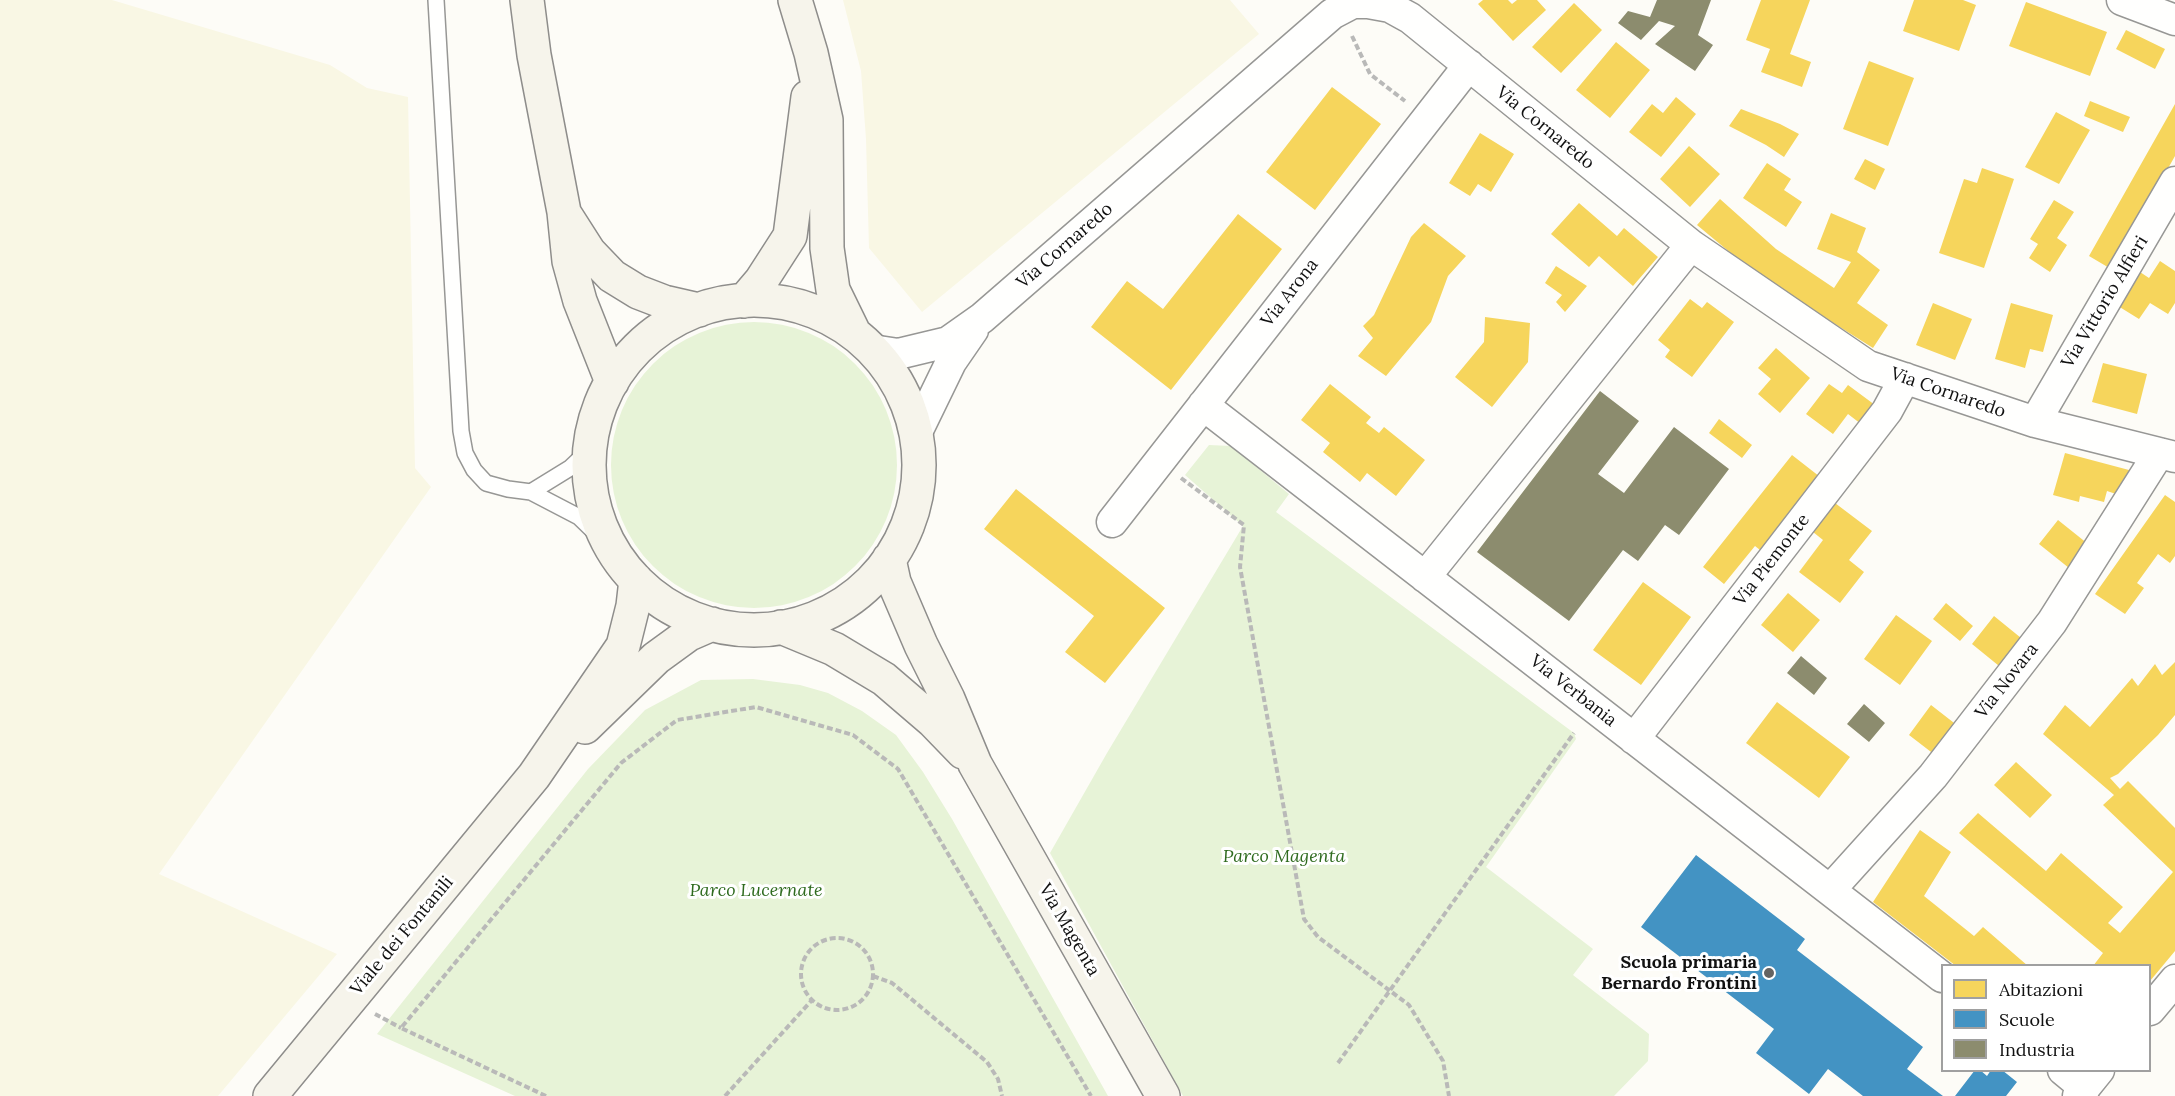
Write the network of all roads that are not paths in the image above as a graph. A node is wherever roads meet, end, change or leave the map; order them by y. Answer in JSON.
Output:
{"nodes":[{"id":1,"x":436,"y":0,"type":"edge"},
{"id":2,"x":527,"y":0,"type":"edge"},
{"id":3,"x":795,"y":0,"type":"edge"},
{"id":4,"x":2122,"y":0,"type":"edge"},
{"id":5,"x":2175,"y":20,"type":"edge"},
{"id":6,"x":811,"y":53,"type":"junction"},
{"id":7,"x":1469,"y":65,"type":"junction"},
{"id":8,"x":2175,"y":182,"type":"edge"},
{"id":9,"x":564,"y":212,"type":"junction"},
{"id":10,"x":1690,"y":245,"type":"junction"},
{"id":11,"x":744,"y":301,"type":"junction"},
{"id":12,"x":699,"y":310,"type":"junction"},
{"id":13,"x":982,"y":318,"type":"junction"},
{"id":14,"x":863,"y":342,"type":"junction"},
{"id":15,"x":1905,"y":378,"type":"junction"},
{"id":16,"x":612,"y":382,"type":"junction"},
{"id":17,"x":1203,"y":405,"type":"junction"},
{"id":18,"x":2035,"y":422,"type":"junction"},
{"id":19,"x":916,"y":434,"type":"junction"},
{"id":20,"x":590,"y":449,"type":"junction"},
{"id":21,"x":2167,"y":455,"type":"edge"},
{"id":22,"x":531,"y":492,"type":"junction"},
{"id":23,"x":1112,"y":522,"type":"dead end"},
{"id":24,"x":612,"y":549,"type":"junction"},
{"id":25,"x":889,"y":559,"type":"junction"},
{"id":26,"x":1425,"y":577,"type":"junction"},
{"id":27,"x":636,"y":580,"type":"junction"},
{"id":28,"x":712,"y":624,"type":"junction"},
{"id":29,"x":781,"y":627,"type":"junction"},
{"id":30,"x":1634,"y":739,"type":"junction"},
{"id":31,"x":975,"y":764,"type":"junction"},
{"id":32,"x":534,"y":776,"type":"junction"},
{"id":33,"x":1830,"y":890,"type":"junction"},
{"id":34,"x":1941,"y":976,"type":"edge"},
{"id":35,"x":2175,"y":980,"type":"edge"},
{"id":36,"x":2151,"y":1009,"type":"edge"},
{"id":37,"x":270,"y":1096,"type":"edge"},
{"id":38,"x":1163,"y":1096,"type":"edge"}],
"edges":[{"from":1,"to":22,"type":"lane"},
{"from":2,"to":9,"type":"main road"},
{"from":3,"to":6,"type":"main road"},
{"from":4,"to":5,"type":"street"},
{"from":6,"to":11,"type":"main road"},
{"from":6,"to":14,"type":"main road"},
{"from":7,"to":10,"type":"street","name":"Via Cornaredo"},
{"from":7,"to":13,"type":"street","name":"Via Cornaredo"},
{"from":7,"to":17,"type":"street","name":"Via Arona"},
{"from":8,"to":18,"type":"street","name":"Via Vittorio Alfieri"},
{"from":9,"to":12,"type":"main road"},
{"from":9,"to":16,"type":"main road"},
{"from":10,"to":15,"type":"street","name":"Via Cornaredo"},
{"from":10,"to":26,"type":"street"},
{"from":11,"to":12,"type":"main road"},
{"from":11,"to":14,"type":"main road"},
{"from":12,"to":16,"type":"main road"},
{"from":13,"to":14,"type":"street","name":"Via Cornaredo"},
{"from":13,"to":19,"type":"street","name":"Via Cornaredo"},
{"from":14,"to":19,"type":"main road"},
{"from":15,"to":18,"type":"street","name":"Via Cornaredo"},
{"from":15,"to":30,"type":"street","name":"Via Piemonte"},
{"from":16,"to":20,"type":"main road"},
{"from":17,"to":23,"type":"street","name":"Via Arona"},
{"from":17,"to":26,"type":"street","name":"Via Verbania"},
{"from":18,"to":21,"type":"street","name":"Via Cornaredo"},
{"from":19,"to":25,"type":"main road"},
{"from":20,"to":22,"type":"lane"},
{"from":20,"to":24,"type":"main road"},
{"from":21,"to":33,"type":"street","name":"Via Novara"},
{"from":22,"to":24,"type":"lane"},
{"from":24,"to":27,"type":"main road"},
{"from":25,"to":29,"type":"main road"},
{"from":25,"to":31,"type":"main road","name":"Via Magenta"},
{"from":26,"to":30,"type":"street","name":"Via Verbania"},
{"from":27,"to":28,"type":"main road"},
{"from":27,"to":32,"type":"main road","name":"Viale dei Fontanili"},
{"from":28,"to":29,"type":"main road"},
{"from":28,"to":32,"type":"main road","name":"Viale dei Fontanili"},
{"from":29,"to":31,"type":"main road","name":"Via Magenta"},
{"from":30,"to":33,"type":"street","name":"Via Verbania"},
{"from":31,"to":38,"type":"main road","name":"Via Magenta"},
{"from":32,"to":37,"type":"main road","name":"Viale dei Fontanili"},
{"from":33,"to":34,"type":"street","name":"Via Verbania"},
{"from":35,"to":36,"type":"street"}]}
